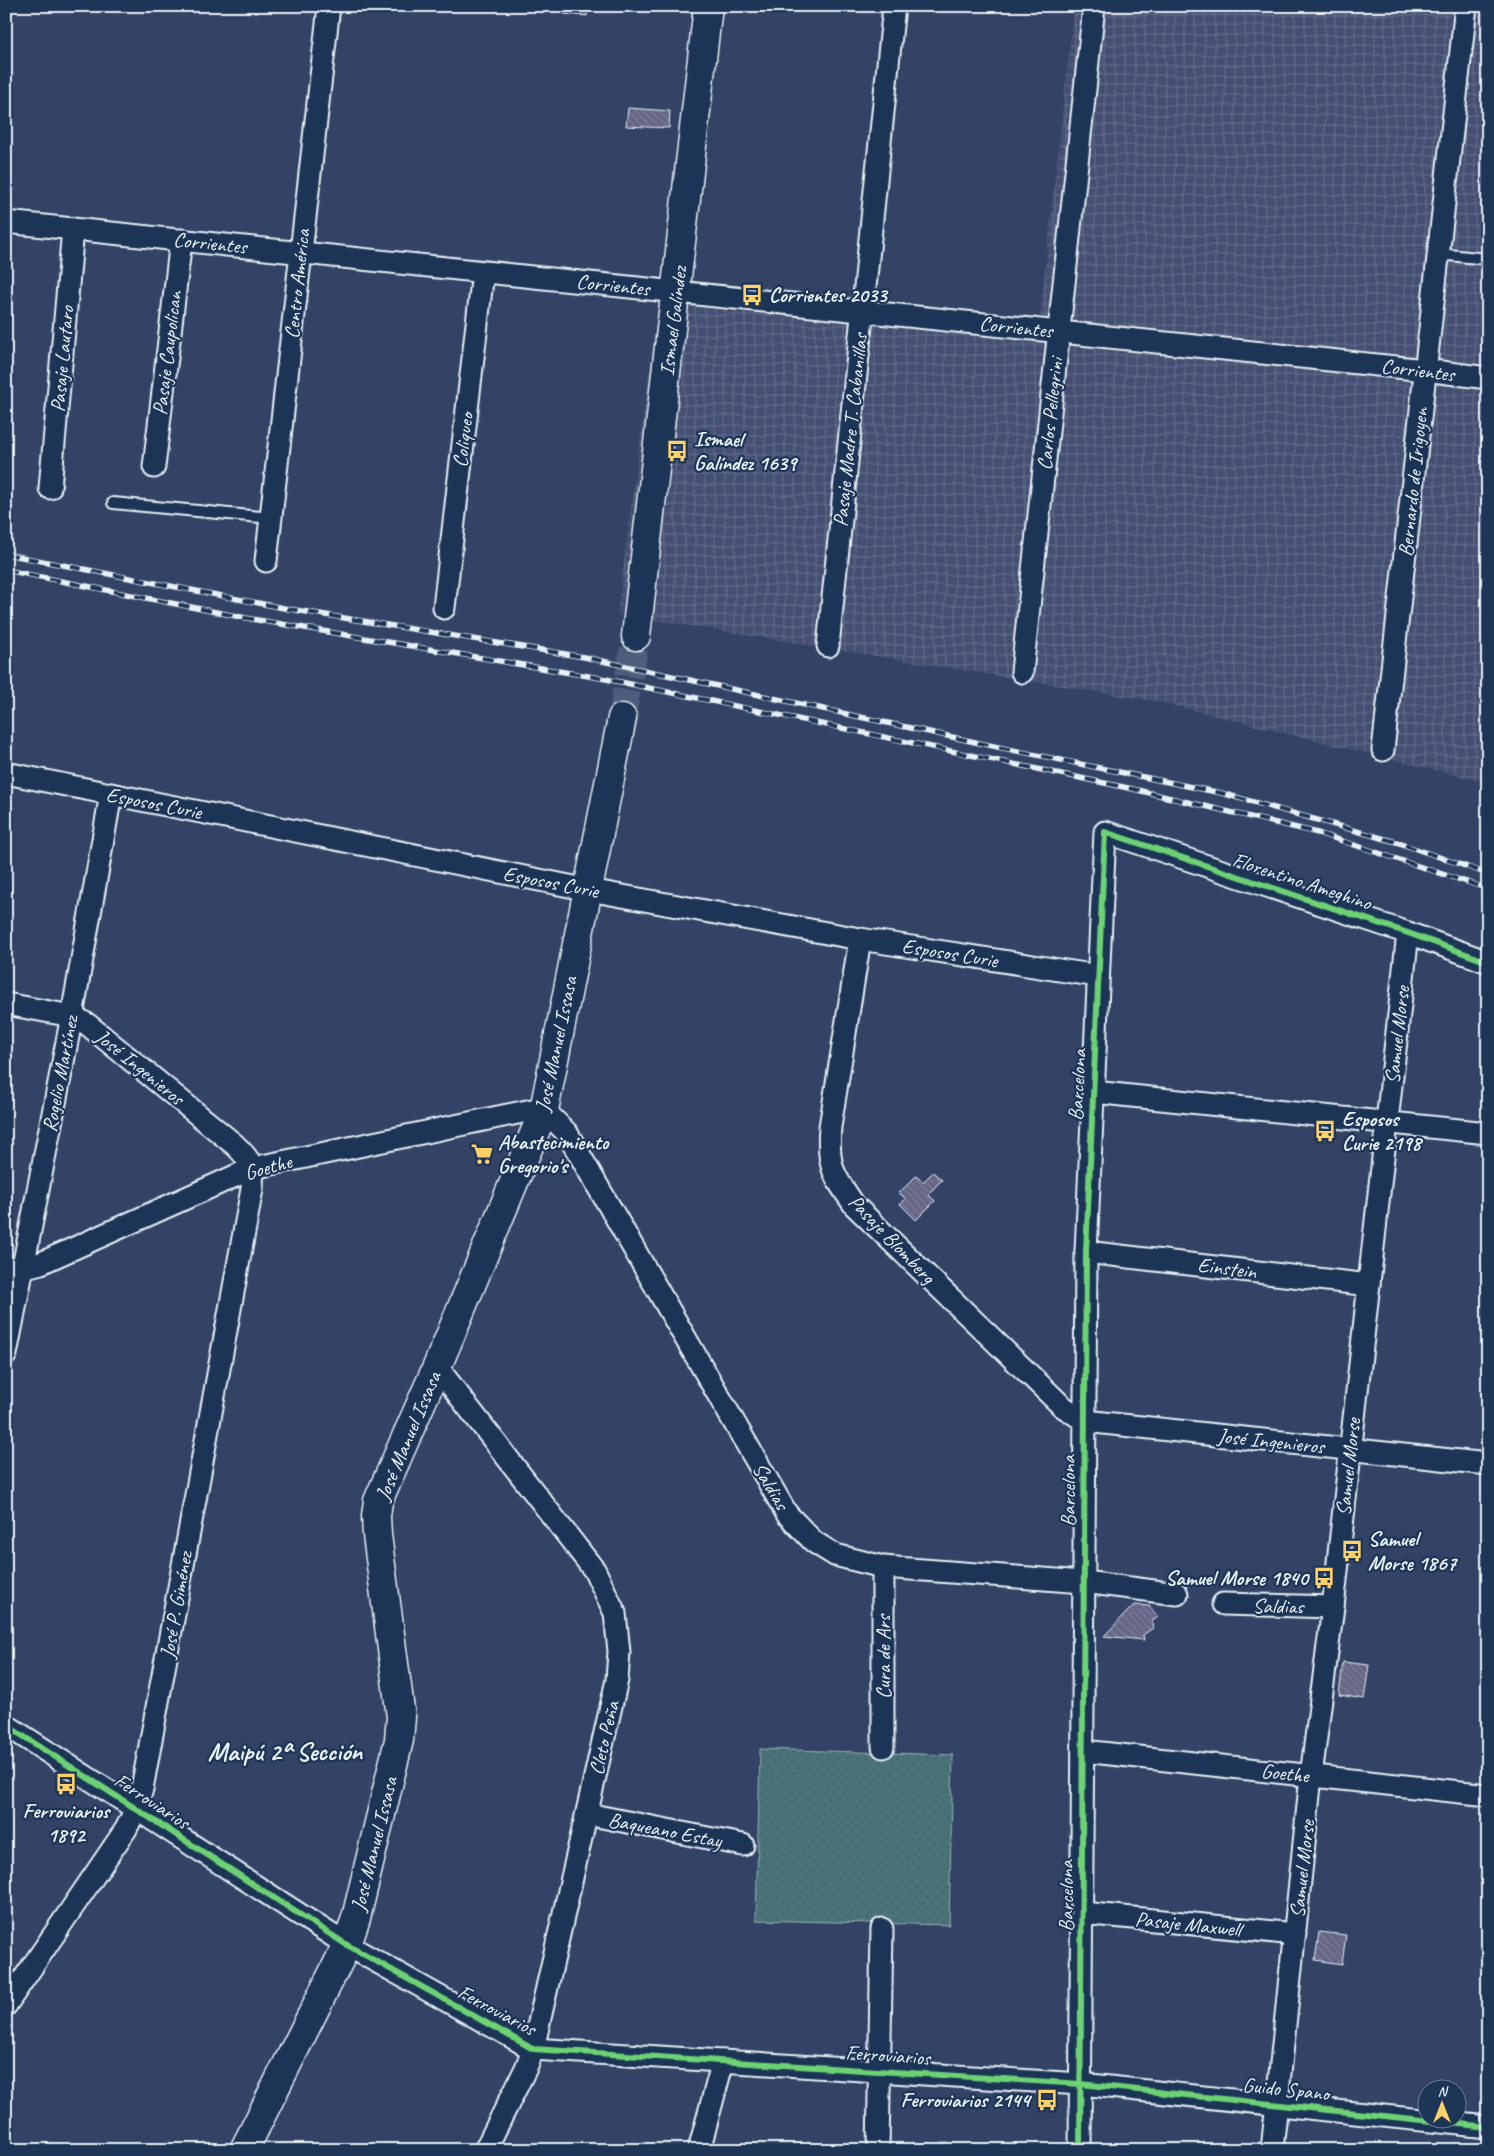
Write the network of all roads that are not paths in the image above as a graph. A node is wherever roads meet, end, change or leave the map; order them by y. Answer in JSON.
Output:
{"nodes":[{"id":1,"x":328,"y":6,"type":"edge"},
{"id":2,"x":708,"y":6,"type":"edge"},
{"id":3,"x":894,"y":6,"type":"edge"},
{"id":4,"x":1094,"y":6,"type":"edge"},
{"id":5,"x":1466,"y":6,"type":"edge"},
{"id":6,"x":6,"y":222,"type":"edge"},
{"id":7,"x":73,"y":229,"type":"junction"},
{"id":8,"x":180,"y":240,"type":"junction"},
{"id":9,"x":301,"y":253,"type":"junction"},
{"id":10,"x":1438,"y":254,"type":"junction"},
{"id":11,"x":1488,"y":260,"type":"edge"},
{"id":12,"x":483,"y":272,"type":"junction"},
{"id":13,"x":676,"y":292,"type":"junction"},
{"id":14,"x":862,"y":311,"type":"junction"},
{"id":15,"x":1059,"y":332,"type":"junction"},
{"id":16,"x":1425,"y":370,"type":"junction"},
{"id":17,"x":1488,"y":378,"type":"edge"},
{"id":18,"x":154,"y":467,"type":"dead end"},
{"id":19,"x":50,"y":488,"type":"dead end"},
{"id":20,"x":113,"y":503,"type":"dead end"},
{"id":21,"x":271,"y":518,"type":"junction"},
{"id":22,"x":266,"y":561,"type":"dead end"},
{"id":23,"x":444,"y":608,"type":"dead end"},
{"id":24,"x":636,"y":636,"type":"tunnel mouth"},
{"id":25,"x":828,"y":646,"type":"dead end"},
{"id":26,"x":1022,"y":672,"type":"dead end"},
{"id":27,"x":622,"y":718,"type":"tunnel mouth"},
{"id":28,"x":1383,"y":750,"type":"dead end"},
{"id":29,"x":6,"y":773,"type":"edge"},
{"id":30,"x":111,"y":794,"type":"junction"},
{"id":31,"x":1105,"y":832,"type":"joint"},
{"id":32,"x":589,"y":890,"type":"junction"},
{"id":33,"x":1408,"y":933,"type":"junction"},
{"id":34,"x":860,"y":940,"type":"junction"},
{"id":35,"x":1488,"y":962,"type":"edge"},
{"id":36,"x":1098,"y":976,"type":"junction"},
{"id":37,"x":6,"y":1004,"type":"edge"},
{"id":38,"x":72,"y":1016,"type":"junction"},
{"id":39,"x":1093,"y":1092,"type":"junction"},
{"id":40,"x":544,"y":1110,"type":"junction"},
{"id":41,"x":1387,"y":1122,"type":"junction"},
{"id":42,"x":1488,"y":1133,"type":"edge"},
{"id":43,"x":253,"y":1168,"type":"junction"},
{"id":44,"x":1086,"y":1252,"type":"junction"},
{"id":45,"x":14,"y":1268,"type":"edge"},
{"id":46,"x":1369,"y":1285,"type":"junction"},
{"id":47,"x":6,"y":1354,"type":"edge"},
{"id":48,"x":437,"y":1367,"type":"junction"},
{"id":49,"x":1085,"y":1421,"type":"junction"},
{"id":50,"x":1350,"y":1449,"type":"junction"},
{"id":51,"x":1488,"y":1464,"type":"edge"},
{"id":52,"x":883,"y":1568,"type":"junction"},
{"id":53,"x":1084,"y":1582,"type":"junction"},
{"id":54,"x":1177,"y":1594,"type":"dead end"},
{"id":55,"x":1223,"y":1604,"type":"dead end"},
{"id":56,"x":1334,"y":1607,"type":"junction"},
{"id":57,"x":6,"y":1725,"type":"edge"},
{"id":58,"x":884,"y":1747,"type":"dead end"},
{"id":59,"x":1083,"y":1750,"type":"junction"},
{"id":60,"x":1311,"y":1776,"type":"junction"},
{"id":61,"x":1488,"y":1796,"type":"edge"},
{"id":62,"x":135,"y":1810,"type":"junction"},
{"id":63,"x":587,"y":1814,"type":"junction"},
{"id":64,"x":743,"y":1845,"type":"dead end"},
{"id":65,"x":1082,"y":1913,"type":"junction"},
{"id":66,"x":882,"y":1929,"type":"dead end"},
{"id":67,"x":1295,"y":1934,"type":"junction"},
{"id":68,"x":347,"y":1946,"type":"junction"},
{"id":69,"x":6,"y":2005,"type":"edge"},
{"id":70,"x":533,"y":2049,"type":"junction"},
{"id":71,"x":723,"y":2061,"type":"junction"},
{"id":72,"x":879,"y":2071,"type":"junction"},
{"id":73,"x":1080,"y":2084,"type":"junction"},
{"id":74,"x":1277,"y":2104,"type":"junction"},
{"id":75,"x":1488,"y":2127,"type":"edge"},
{"id":76,"x":244,"y":2150,"type":"edge"},
{"id":77,"x":485,"y":2150,"type":"edge"},
{"id":78,"x":699,"y":2150,"type":"edge"},
{"id":79,"x":878,"y":2150,"type":"edge"},
{"id":80,"x":1080,"y":2150,"type":"edge"},
{"id":81,"x":1272,"y":2150,"type":"edge"}],
"edges":[{"from":1,"to":9,"type":"street","name":"Centro América"},
{"from":2,"to":13,"type":"main road","name":"Ismael Galíndez"},
{"from":3,"to":14,"type":"street","name":"Pasaje Madre T. Cabanillas"},
{"from":4,"to":15,"type":"street","name":"Carlos Pellegrini"},
{"from":5,"to":10,"type":"street","name":"Bernardo de Irigoyen"},
{"from":6,"to":7,"type":"street","name":"Corrientes"},
{"from":7,"to":8,"type":"street","name":"Corrientes"},
{"from":7,"to":19,"type":"street","name":"Pasaje Lautaro"},
{"from":8,"to":9,"type":"street","name":"Corrientes"},
{"from":8,"to":18,"type":"street","name":"Pasaje Caupolican"},
{"from":9,"to":12,"type":"street","name":"Corrientes"},
{"from":9,"to":21,"type":"street","name":"Centro América"},
{"from":10,"to":11,"type":"lane"},
{"from":10,"to":16,"type":"street","name":"Bernardo de Irigoyen"},
{"from":12,"to":13,"type":"street","name":"Corrientes"},
{"from":12,"to":23,"type":"street","name":"Coliqueo"},
{"from":13,"to":14,"type":"street","name":"Corrientes"},
{"from":13,"to":24,"type":"main road","name":"Ismael Galíndez"},
{"from":14,"to":15,"type":"street","name":"Corrientes"},
{"from":14,"to":25,"type":"street","name":"Pasaje Madre T. Cabanillas"},
{"from":15,"to":16,"type":"street","name":"Corrientes"},
{"from":15,"to":26,"type":"street","name":"Carlos Pellegrini"},
{"from":16,"to":17,"type":"street","name":"Corrientes"},
{"from":16,"to":28,"type":"street","name":"Bernardo de Irigoyen"},
{"from":20,"to":21,"type":"lane"},
{"from":21,"to":22,"type":"street","name":"Centro América"},
{"from":27,"to":32,"type":"main road","name":"José Manuel Issasa"},
{"from":29,"to":30,"type":"street","name":"Esposos Curie"},
{"from":30,"to":32,"type":"street","name":"Esposos Curie"},
{"from":30,"to":38,"type":"street","name":"Rogelio Martínez"},
{"from":31,"to":33,"type":"street","name":"Florentino Ameghino"},
{"from":31,"to":36,"type":"street","name":"Barcelona"},
{"from":32,"to":34,"type":"street","name":"Esposos Curie"},
{"from":32,"to":40,"type":"main road","name":"José Manuel Issasa"},
{"from":33,"to":35,"type":"street","name":"Florentino Ameghino"},
{"from":33,"to":41,"type":"street","name":"Samuel Morse"},
{"from":34,"to":36,"type":"street","name":"Esposos Curie"},
{"from":34,"to":49,"type":"street","name":"Pasaje Blomberg"},
{"from":36,"to":39,"type":"street","name":"Barcelona"},
{"from":37,"to":38,"type":"street","name":"José Ingenieros"},
{"from":38,"to":43,"type":"street","name":"José Ingenieros"},
{"from":38,"to":45,"type":"street","name":"Rogelio Martínez"},
{"from":39,"to":41,"type":"street"},
{"from":39,"to":44,"type":"street","name":"Barcelona"},
{"from":40,"to":43,"type":"street","name":"Goethe"},
{"from":40,"to":48,"type":"main road","name":"José Manuel Issasa"},
{"from":40,"to":52,"type":"street","name":"Saldias"},
{"from":41,"to":42,"type":"street"},
{"from":41,"to":46,"type":"street","name":"Samuel Morse"},
{"from":43,"to":45,"type":"street","name":"Goethe"},
{"from":43,"to":62,"type":"street","name":"José P. Giménez"},
{"from":44,"to":46,"type":"street","name":"Einstein"},
{"from":44,"to":49,"type":"street","name":"Barcelona"},
{"from":45,"to":47,"type":"street","name":"Rogelio Martínez"},
{"from":46,"to":50,"type":"street","name":"Samuel Morse"},
{"from":48,"to":63,"type":"street","name":"Cleto Peña"},
{"from":48,"to":68,"type":"main road","name":"José Manuel Issasa"},
{"from":49,"to":50,"type":"street","name":"José Ingenieros"},
{"from":49,"to":53,"type":"street","name":"Barcelona"},
{"from":50,"to":51,"type":"street","name":"José Ingenieros"},
{"from":50,"to":56,"type":"street","name":"Samuel Morse"},
{"from":52,"to":53,"type":"street","name":"Saldias"},
{"from":52,"to":58,"type":"street","name":"Cura de Ars"},
{"from":53,"to":54,"type":"street","name":"Saldias"},
{"from":53,"to":59,"type":"street","name":"Barcelona"},
{"from":55,"to":56,"type":"street","name":"Saldias"},
{"from":56,"to":60,"type":"street","name":"Samuel Morse"},
{"from":57,"to":62,"type":"street","name":"Ferroviarios"},
{"from":59,"to":60,"type":"street","name":"Goethe"},
{"from":59,"to":65,"type":"street","name":"Barcelona"},
{"from":60,"to":61,"type":"street","name":"Goethe"},
{"from":60,"to":67,"type":"street","name":"Samuel Morse"},
{"from":62,"to":68,"type":"street","name":"Ferroviarios"},
{"from":62,"to":69,"type":"street","name":"José P. Giménez"},
{"from":63,"to":64,"type":"street","name":"Baqueano Estay"},
{"from":63,"to":70,"type":"street","name":"Cleto Peña"},
{"from":65,"to":67,"type":"street","name":"Pasaje Maxwell"},
{"from":65,"to":73,"type":"street","name":"Barcelona"},
{"from":66,"to":72,"type":"street"},
{"from":67,"to":74,"type":"street","name":"Samuel Morse"},
{"from":68,"to":70,"type":"street","name":"Ferroviarios"},
{"from":68,"to":76,"type":"main road","name":"José Manuel Issasa"},
{"from":70,"to":71,"type":"street","name":"Ferroviarios"},
{"from":70,"to":77,"type":"street","name":"Cleto Peña"},
{"from":71,"to":72,"type":"street","name":"Ferroviarios"},
{"from":71,"to":78,"type":"street"},
{"from":72,"to":73,"type":"street","name":"Ferroviarios"},
{"from":72,"to":79,"type":"street"},
{"from":73,"to":74,"type":"street","name":"Guido Spano"},
{"from":73,"to":80,"type":"street","name":"Barcelona"},
{"from":74,"to":75,"type":"street","name":"Guido Spano"},
{"from":74,"to":81,"type":"street","name":"Samuel Morse"}]}
